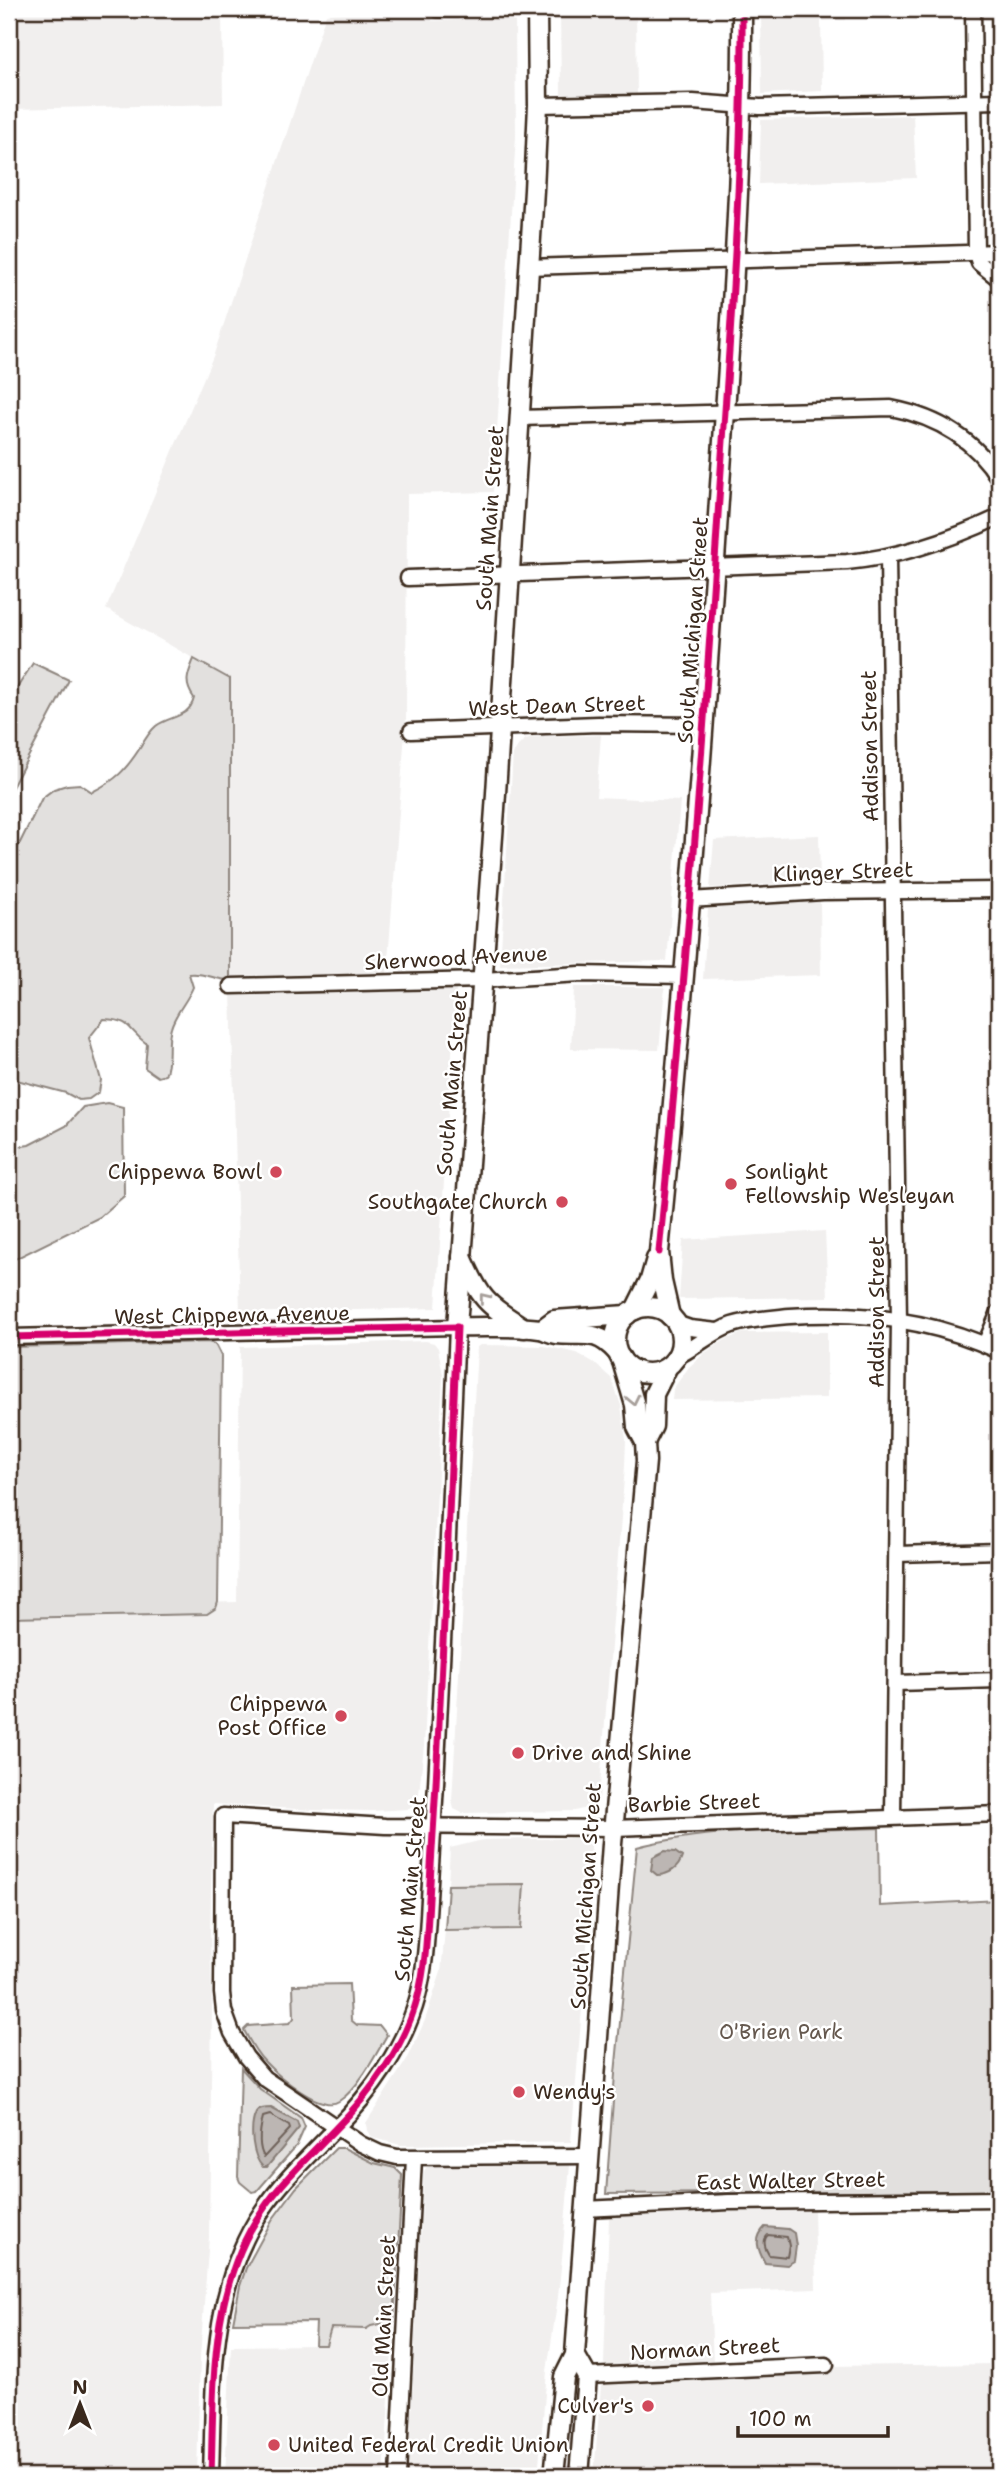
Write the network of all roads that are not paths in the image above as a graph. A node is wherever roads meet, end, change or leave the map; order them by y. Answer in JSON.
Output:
{"nodes":[{"id":1,"x":438,"y":9,"type":"edge"},
{"id":2,"x":457,"y":9,"type":"edge"},
{"id":3,"x":537,"y":9,"type":"edge"},
{"id":4,"x":742,"y":9,"type":"edge"},
{"id":5,"x":973,"y":9,"type":"edge"},
{"id":6,"x":999,"y":101,"type":"edge"},
{"id":7,"x":974,"y":102,"type":"junction"},
{"id":8,"x":538,"y":105,"type":"junction"},
{"id":9,"x":742,"y":105,"type":"junction"},
{"id":10,"x":999,"y":252,"type":"edge"},
{"id":11,"x":976,"y":253,"type":"junction"},
{"id":12,"x":735,"y":260,"type":"junction"},
{"id":13,"x":528,"y":267,"type":"junction"},
{"id":14,"x":999,"y":279,"type":"edge"},
{"id":15,"x":725,"y":411,"type":"junction"},
{"id":16,"x":519,"y":418,"type":"junction"},
{"id":17,"x":999,"y":479,"type":"edge"},
{"id":18,"x":999,"y":517,"type":"edge"},
{"id":19,"x":888,"y":557,"type":"junction"},
{"id":20,"x":715,"y":566,"type":"junction"},
{"id":21,"x":509,"y":575,"type":"junction"},
{"id":22,"x":408,"y":578,"type":"dead end"},
{"id":23,"x":704,"y":725,"type":"junction"},
{"id":24,"x":499,"y":728,"type":"junction"},
{"id":25,"x":411,"y":732,"type":"dead end"},
{"id":26,"x":893,"y":890,"type":"junction"},
{"id":27,"x":999,"y":890,"type":"edge"},
{"id":28,"x":689,"y":900,"type":"junction"},
{"id":29,"x":683,"y":976,"type":"junction"},
{"id":30,"x":483,"y":979,"type":"junction"},
{"id":31,"x":231,"y":986,"type":"dead end"},
{"id":32,"x":659,"y":1252,"type":"junction"},
{"id":33,"x":461,"y":1254,"type":"junction"},
{"id":34,"x":631,"y":1312,"type":"junction"},
{"id":35,"x":999,"y":1312,"type":"edge"},
{"id":36,"x":673,"y":1319,"type":"junction"},
{"id":37,"x":899,"y":1320,"type":"junction"},
{"id":38,"x":457,"y":1327,"type":"junction"},
{"id":39,"x":533,"y":1329,"type":"junction"},
{"id":40,"x":717,"y":1331,"type":"junction"},
{"id":41,"x":9,"y":1337,"type":"edge"},
{"id":42,"x":985,"y":1344,"type":"junction"},
{"id":43,"x":999,"y":1351,"type":"edge"},
{"id":44,"x":618,"y":1355,"type":"junction"},
{"id":45,"x":671,"y":1362,"type":"junction"},
{"id":46,"x":645,"y":1441,"type":"junction"},
{"id":47,"x":999,"y":1551,"type":"edge"},
{"id":48,"x":897,"y":1554,"type":"junction"},
{"id":49,"x":999,"y":1680,"type":"edge"},
{"id":50,"x":896,"y":1683,"type":"junction"},
{"id":51,"x":999,"y":1814,"type":"edge"},
{"id":52,"x":893,"y":1816,"type":"junction"},
{"id":53,"x":433,"y":1827,"type":"junction"},
{"id":54,"x":614,"y":1828,"type":"junction"},
{"id":55,"x":337,"y":2127,"type":"junction"},
{"id":56,"x":588,"y":2156,"type":"junction"},
{"id":57,"x":414,"y":2158,"type":"junction"},
{"id":58,"x":999,"y":2199,"type":"edge"},
{"id":59,"x":584,"y":2209,"type":"junction"},
{"id":60,"x":575,"y":2356,"type":"junction"},
{"id":61,"x":826,"y":2365,"type":"dead end"},
{"id":62,"x":587,"y":2376,"type":"junction"},
{"id":63,"x":211,"y":2476,"type":"edge"},
{"id":64,"x":398,"y":2476,"type":"edge"},
{"id":65,"x":554,"y":2476,"type":"edge"},
{"id":66,"x":579,"y":2476,"type":"edge"}],
"edges":[{"from":1,"to":2,"type":"street"},
{"from":3,"to":8,"type":"main road","name":"South Main Street"},
{"from":4,"to":9,"type":"main road","name":"South Michigan Street"},
{"from":5,"to":7,"type":"street"},
{"from":6,"to":7,"type":"street"},
{"from":7,"to":9,"type":"street"},
{"from":7,"to":11,"type":"street"},
{"from":8,"to":9,"type":"street"},
{"from":8,"to":13,"type":"main road","name":"South Main Street"},
{"from":9,"to":12,"type":"main road","name":"South Michigan Street"},
{"from":10,"to":11,"type":"street"},
{"from":11,"to":12,"type":"street"},
{"from":11,"to":14,"type":"street"},
{"from":12,"to":13,"type":"street"},
{"from":12,"to":15,"type":"main road","name":"South Michigan Street"},
{"from":13,"to":16,"type":"main road","name":"South Main Street"},
{"from":15,"to":16,"type":"street"},
{"from":15,"to":17,"type":"street"},
{"from":15,"to":20,"type":"main road","name":"South Michigan Street"},
{"from":16,"to":21,"type":"main road","name":"South Main Street"},
{"from":18,"to":19,"type":"street"},
{"from":19,"to":20,"type":"street"},
{"from":19,"to":26,"type":"street","name":"Addison Street"},
{"from":20,"to":21,"type":"street"},
{"from":20,"to":23,"type":"main road","name":"South Michigan Street"},
{"from":21,"to":22,"type":"street"},
{"from":21,"to":24,"type":"main road","name":"South Main Street"},
{"from":23,"to":24,"type":"street","name":"West Dean Street"},
{"from":23,"to":28,"type":"main road","name":"South Michigan Street"},
{"from":24,"to":25,"type":"street","name":"West Dean Street"},
{"from":24,"to":30,"type":"main road","name":"South Main Street"},
{"from":26,"to":27,"type":"street","name":"Klinger Street"},
{"from":26,"to":28,"type":"street","name":"Klinger Street"},
{"from":26,"to":37,"type":"street","name":"Addison Street"},
{"from":28,"to":29,"type":"main road","name":"South Michigan Street"},
{"from":29,"to":30,"type":"street","name":"Sherwood Avenue"},
{"from":29,"to":32,"type":"main road","name":"South Michigan Street"},
{"from":30,"to":31,"type":"street","name":"Sherwood Avenue"},
{"from":30,"to":33,"type":"main road","name":"South Main Street"},
{"from":32,"to":34,"type":"main road","name":"South Michigan Street"},
{"from":32,"to":36,"type":"main road","name":"South Michigan Street"},
{"from":33,"to":38,"type":"main road","name":"South Main Street"},
{"from":39,"to":33,"type":"main road","one_way":true},
{"from":34,"to":36,"type":"main road"},
{"from":34,"to":39,"type":"main road","name":"West Chippewa Avenue"},
{"from":34,"to":44,"type":"main road"},
{"from":35,"to":42,"type":"street"},
{"from":36,"to":40,"type":"street"},
{"from":36,"to":45,"type":"main road"},
{"from":37,"to":40,"type":"street"},
{"from":37,"to":42,"type":"street"},
{"from":37,"to":48,"type":"street","name":"Addison Street"},
{"from":38,"to":39,"type":"main road","name":"West Chippewa Avenue"},
{"from":38,"to":41,"type":"street","name":"West Chippewa Avenue"},
{"from":38,"to":53,"type":"street","name":"South Main Street"},
{"from":39,"to":44,"type":"main road","name":"West Chippewa Avenue"},
{"from":40,"to":45,"type":"street"},
{"from":42,"to":43,"type":"street"},
{"from":44,"to":45,"type":"main road"},
{"from":44,"to":46,"type":"main road","name":"South Michigan Street","one_way":true},
{"from":45,"to":46,"type":"main road","name":"South Michigan Street"},
{"from":46,"to":54,"type":"main road","name":"South Michigan Street"},
{"from":47,"to":48,"type":"street"},
{"from":48,"to":50,"type":"street","name":"Addison Street"},
{"from":49,"to":50,"type":"street"},
{"from":50,"to":52,"type":"street","name":"Addison Street"},
{"from":51,"to":52,"type":"street","name":"Barbie Street"},
{"from":52,"to":54,"type":"street","name":"Barbie Street"},
{"from":53,"to":54,"type":"street","name":"Barbie Street"},
{"from":53,"to":55,"type":"street","name":"South Main Street"},
{"from":53,"to":55,"type":"street","name":"Barbie Street"},
{"from":54,"to":56,"type":"main road","name":"South Michigan Street"},
{"from":55,"to":57,"type":"street"},
{"from":55,"to":63,"type":"street","name":"South Main Street"},
{"from":56,"to":57,"type":"street"},
{"from":56,"to":59,"type":"main road","name":"South Michigan Street"},
{"from":57,"to":64,"type":"street","name":"Old Main Street"},
{"from":58,"to":59,"type":"street","name":"East Walter Street"},
{"from":59,"to":60,"type":"main road","name":"South Michigan Street"},
{"from":60,"to":62,"type":"main road"},
{"from":60,"to":65,"type":"main road","name":"South Michigan Street"},
{"from":61,"to":62,"type":"street","name":"Norman Street"},
{"from":62,"to":66,"type":"main road"}]}
